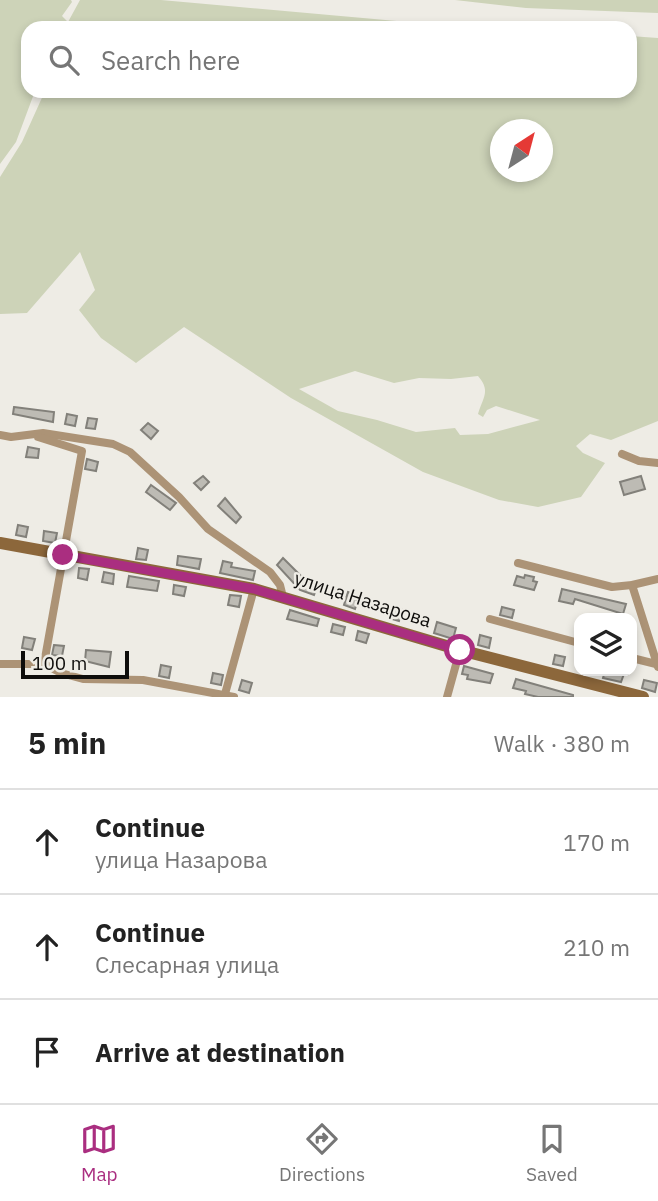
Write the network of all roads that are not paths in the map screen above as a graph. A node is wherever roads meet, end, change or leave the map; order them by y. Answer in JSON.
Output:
{"nodes":[{"id":1,"x":0,"y":435,"type":"edge"},
{"id":2,"x":33,"y":435,"type":"junction"},
{"id":3,"x":622,"y":454,"type":"dead end"},
{"id":4,"x":658,"y":463,"type":"edge"},
{"id":5,"x":0,"y":543,"type":"edge"},
{"id":6,"x":63,"y":555,"type":"junction"},
{"id":7,"x":517,"y":563,"type":"dead end"},
{"id":8,"x":658,"y":579,"type":"edge"},
{"id":9,"x":632,"y":585,"type":"junction"},
{"id":10,"x":254,"y":589,"type":"junction"},
{"id":11,"x":283,"y":597,"type":"junction"},
{"id":12,"x":490,"y":619,"type":"dead end"},
{"id":13,"x":574,"y":642,"type":"edge"},
{"id":14,"x":460,"y":650,"type":"junction"},
{"id":15,"x":637,"y":659,"type":"edge"},
{"id":16,"x":0,"y":664,"type":"edge"},
{"id":17,"x":44,"y":664,"type":"junction"},
{"id":18,"x":657,"y":666,"type":"edge"},
{"id":19,"x":230,"y":696,"type":"edge"},
{"id":20,"x":447,"y":697,"type":"edge"},
{"id":21,"x":643,"y":697,"type":"edge"}],
"edges":[{"from":1,"to":2,"type":"street","name":"улица Назарова"},
{"from":2,"to":6,"type":"street"},
{"from":2,"to":11,"type":"street","name":"улица Назарова"},
{"from":3,"to":4,"type":"street"},
{"from":5,"to":6,"type":"street"},
{"from":6,"to":10,"type":"street"},
{"from":6,"to":17,"type":"street"},
{"from":7,"to":9,"type":"street"},
{"from":8,"to":9,"type":"street"},
{"from":9,"to":18,"type":"street"},
{"from":10,"to":11,"type":"street"},
{"from":10,"to":19,"type":"street"},
{"from":11,"to":14,"type":"street","name":"улица Назарова"},
{"from":12,"to":13,"type":"street"},
{"from":14,"to":20,"type":"street"},
{"from":14,"to":21,"type":"street","name":"улица Назарова"},
{"from":15,"to":18,"type":"street"},
{"from":16,"to":17,"type":"street"},
{"from":17,"to":19,"type":"street"}]}
